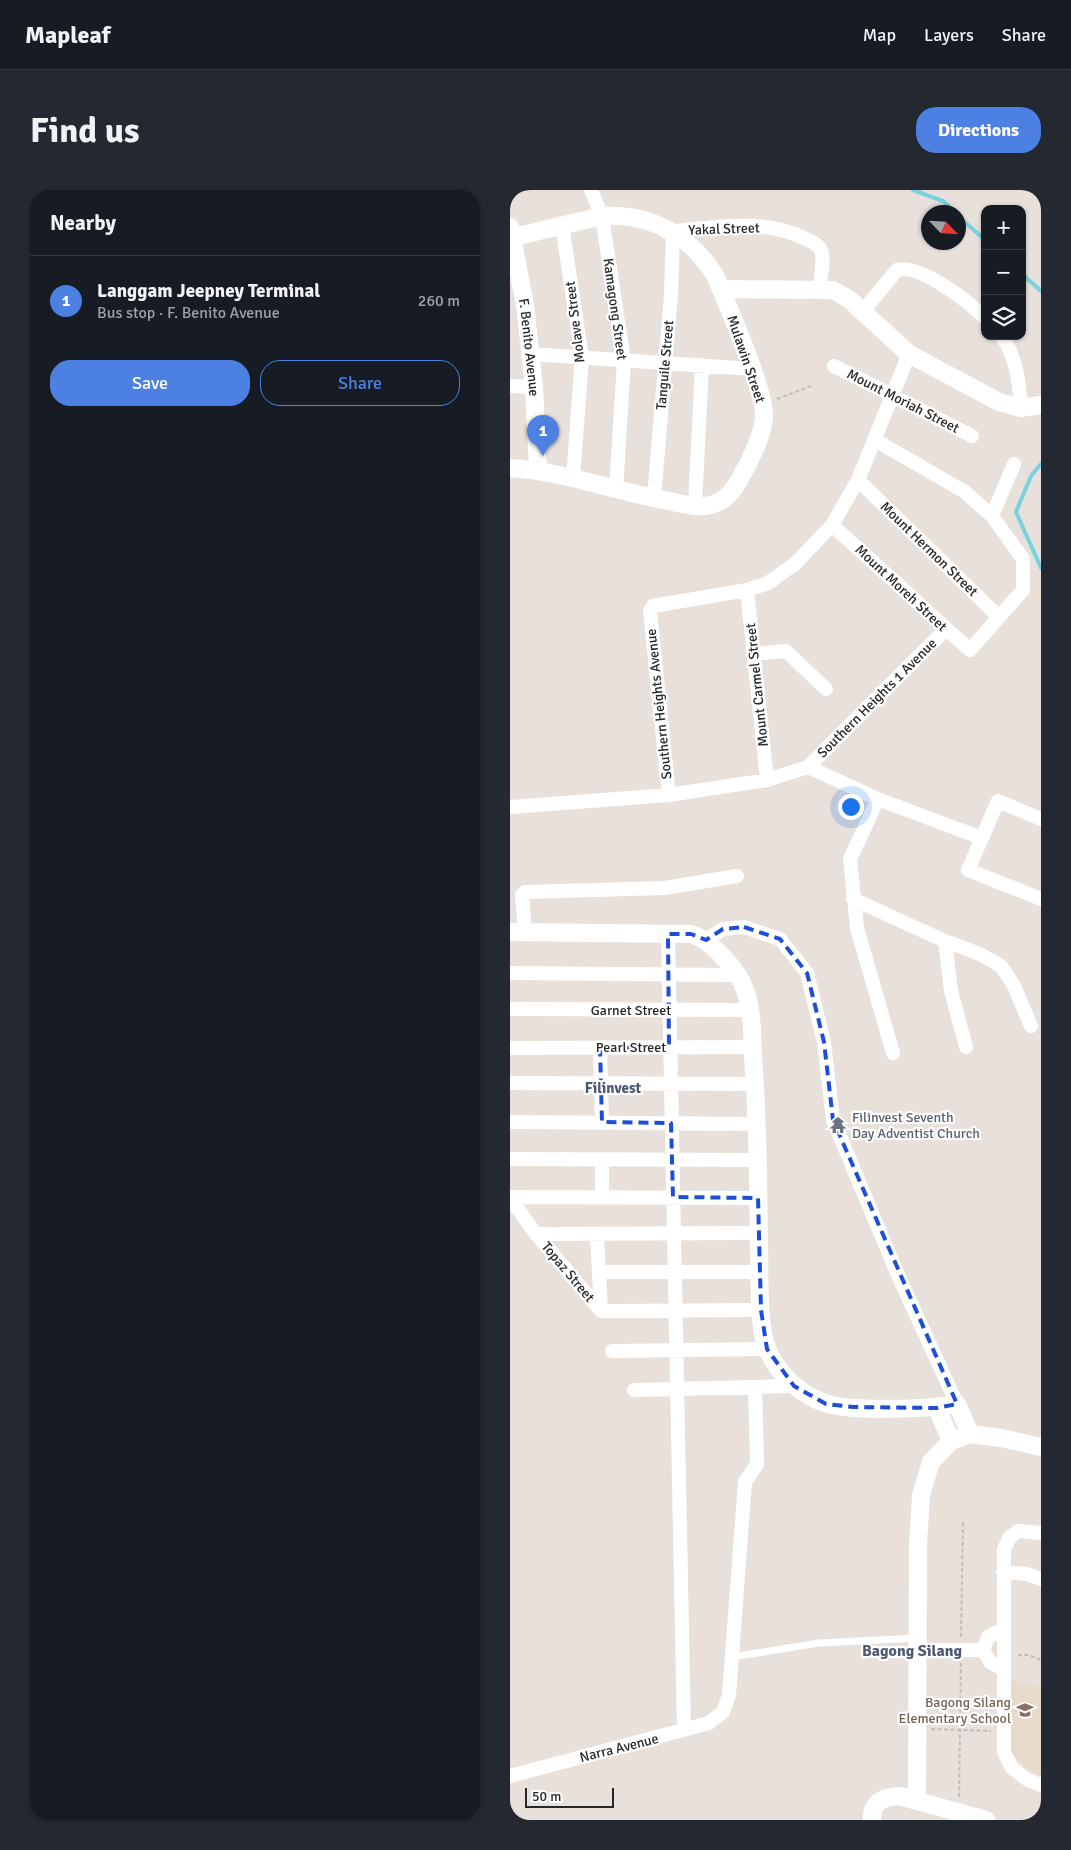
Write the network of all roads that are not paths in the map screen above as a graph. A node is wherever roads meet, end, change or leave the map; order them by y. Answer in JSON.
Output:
{"nodes":[{"id":1,"x":591,"y":190,"type":"edge"},
{"id":2,"x":602,"y":216,"type":"junction"},
{"id":3,"x":562,"y":225,"type":"junction"},
{"id":4,"x":673,"y":231,"type":"junction"},
{"id":5,"x":512,"y":232,"type":"edge"},
{"id":6,"x":820,"y":288,"type":"junction"},
{"id":7,"x":721,"y":289,"type":"junction"},
{"id":8,"x":864,"y":311,"type":"junction"},
{"id":9,"x":981,"y":315,"type":"edge"},
{"id":10,"x":1004,"y":340,"type":"edge"},
{"id":11,"x":531,"y":354,"type":"junction"},
{"id":12,"x":909,"y":354,"type":"junction"},
{"id":13,"x":582,"y":356,"type":"junction"},
{"id":14,"x":624,"y":360,"type":"junction"},
{"id":15,"x":665,"y":362,"type":"junction"},
{"id":16,"x":702,"y":365,"type":"junction"},
{"id":17,"x":834,"y":366,"type":"dead end"},
{"id":18,"x":752,"y":369,"type":"junction"},
{"id":19,"x":510,"y":386,"type":"edge"},
{"id":20,"x":534,"y":387,"type":"junction"},
{"id":21,"x":893,"y":395,"type":"junction"},
{"id":22,"x":1041,"y":405,"type":"edge"},
{"id":23,"x":1021,"y":408,"type":"junction"},
{"id":24,"x":972,"y":436,"type":"dead end"},
{"id":25,"x":875,"y":440,"type":"junction"},
{"id":26,"x":1014,"y":464,"type":"dead end"},
{"id":27,"x":510,"y":468,"type":"edge"},
{"id":28,"x":538,"y":470,"type":"junction"},
{"id":29,"x":573,"y":479,"type":"junction"},
{"id":30,"x":858,"y":480,"type":"junction"},
{"id":31,"x":616,"y":490,"type":"junction"},
{"id":32,"x":654,"y":498,"type":"junction"},
{"id":33,"x":695,"y":506,"type":"junction"},
{"id":34,"x":992,"y":516,"type":"junction"},
{"id":35,"x":832,"y":525,"type":"junction"},
{"id":36,"x":747,"y":590,"type":"junction"},
{"id":37,"x":1000,"y":617,"type":"junction"},
{"id":38,"x":946,"y":629,"type":"junction"},
{"id":39,"x":754,"y":654,"type":"junction"},
{"id":40,"x":826,"y":689,"type":"dead end"},
{"id":41,"x":808,"y":767,"type":"junction"},
{"id":42,"x":767,"y":780,"type":"junction"},
{"id":43,"x":669,"y":795,"type":"junction"},
{"id":44,"x":878,"y":799,"type":"junction"},
{"id":45,"x":510,"y":807,"type":"edge"},
{"id":46,"x":1041,"y":819,"type":"edge"},
{"id":47,"x":982,"y":838,"type":"junction"},
{"id":48,"x":738,"y":876,"type":"dead end"},
{"id":49,"x":853,"y":899,"type":"junction"},
{"id":50,"x":1041,"y":899,"type":"edge"},
{"id":51,"x":517,"y":932,"type":"edge"},
{"id":52,"x":668,"y":934,"type":"junction"},
{"id":53,"x":706,"y":940,"type":"junction"},
{"id":54,"x":945,"y":940,"type":"junction"},
{"id":55,"x":510,"y":973,"type":"edge"},
{"id":56,"x":669,"y":975,"type":"junction"},
{"id":57,"x":736,"y":975,"type":"junction"},
{"id":58,"x":510,"y":1009,"type":"edge"},
{"id":59,"x":668,"y":1010,"type":"junction"},
{"id":60,"x":751,"y":1010,"type":"junction"},
{"id":61,"x":1031,"y":1026,"type":"dead end"},
{"id":62,"x":669,"y":1047,"type":"junction"},
{"id":63,"x":753,"y":1047,"type":"junction"},
{"id":64,"x":966,"y":1047,"type":"dead end"},
{"id":65,"x":510,"y":1048,"type":"edge"},
{"id":66,"x":600,"y":1048,"type":"junction"},
{"id":67,"x":893,"y":1053,"type":"dead end"},
{"id":68,"x":510,"y":1083,"type":"edge"},
{"id":69,"x":601,"y":1084,"type":"junction"},
{"id":70,"x":755,"y":1084,"type":"junction"},
{"id":71,"x":670,"y":1085,"type":"junction"},
{"id":72,"x":510,"y":1122,"type":"edge"},
{"id":73,"x":602,"y":1122,"type":"junction"},
{"id":74,"x":671,"y":1123,"type":"junction"},
{"id":75,"x":756,"y":1124,"type":"junction"},
{"id":76,"x":510,"y":1160,"type":"edge"},
{"id":77,"x":602,"y":1160,"type":"junction"},
{"id":78,"x":757,"y":1160,"type":"junction"},
{"id":79,"x":672,"y":1161,"type":"junction"},
{"id":80,"x":510,"y":1197,"type":"edge"},
{"id":81,"x":602,"y":1197,"type":"junction"},
{"id":82,"x":673,"y":1197,"type":"junction"},
{"id":83,"x":758,"y":1198,"type":"junction"},
{"id":84,"x":674,"y":1233,"type":"junction"},
{"id":85,"x":759,"y":1233,"type":"junction"},
{"id":86,"x":536,"y":1234,"type":"junction"},
{"id":87,"x":597,"y":1234,"type":"junction"},
{"id":88,"x":600,"y":1272,"type":"junction"},
{"id":89,"x":676,"y":1272,"type":"junction"},
{"id":90,"x":760,"y":1272,"type":"junction"},
{"id":91,"x":601,"y":1310,"type":"junction"},
{"id":92,"x":761,"y":1310,"type":"junction"},
{"id":93,"x":676,"y":1311,"type":"junction"},
{"id":94,"x":677,"y":1350,"type":"junction"},
{"id":95,"x":767,"y":1350,"type":"junction"},
{"id":96,"x":612,"y":1351,"type":"dead end"},
{"id":97,"x":794,"y":1386,"type":"junction"},
{"id":98,"x":755,"y":1387,"type":"junction"},
{"id":99,"x":634,"y":1390,"type":"dead end"},
{"id":100,"x":678,"y":1390,"type":"junction"},
{"id":101,"x":957,"y":1404,"type":"junction"},
{"id":102,"x":937,"y":1408,"type":"junction"},
{"id":103,"x":970,"y":1434,"type":"junction"},
{"id":104,"x":951,"y":1441,"type":"junction"},
{"id":105,"x":1041,"y":1447,"type":"edge"},
{"id":106,"x":1041,"y":1533,"type":"edge"},
{"id":107,"x":1004,"y":1572,"type":"junction"},
{"id":108,"x":1041,"y":1579,"type":"edge"},
{"id":109,"x":1003,"y":1630,"type":"junction"},
{"id":110,"x":918,"y":1644,"type":"junction"},
{"id":111,"x":983,"y":1650,"type":"junction"},
{"id":112,"x":732,"y":1657,"type":"junction"},
{"id":113,"x":1003,"y":1662,"type":"junction"},
{"id":114,"x":684,"y":1730,"type":"junction"},
{"id":115,"x":510,"y":1776,"type":"edge"},
{"id":116,"x":1041,"y":1785,"type":"edge"},
{"id":117,"x":917,"y":1799,"type":"junction"},
{"id":118,"x":872,"y":1820,"type":"edge"},
{"id":119,"x":986,"y":1820,"type":"edge"}],
"edges":[{"from":1,"to":2,"type":"street","name":"Kamagong Street"},
{"from":2,"to":3,"type":"street","name":"Mulawin Street"},
{"from":2,"to":4,"type":"street","name":"Mulawin Street"},
{"from":2,"to":14,"type":"street","name":"Kamagong Street"},
{"from":3,"to":5,"type":"street","name":"Mulawin Street"},
{"from":3,"to":13,"type":"street","name":"Molave Street"},
{"from":4,"to":6,"type":"street","name":"Yakal Street"},
{"from":4,"to":7,"type":"street","name":"Mulawin Street"},
{"from":4,"to":15,"type":"street","name":"Tanguile Street"},
{"from":5,"to":11,"type":"street","name":"F. Benito Avenue"},
{"from":6,"to":7,"type":"street"},
{"from":6,"to":8,"type":"street"},
{"from":7,"to":18,"type":"street","name":"Mulawin Street"},
{"from":8,"to":9,"type":"street"},
{"from":8,"to":12,"type":"street"},
{"from":10,"to":23,"type":"street"},
{"from":11,"to":13,"type":"street"},
{"from":11,"to":20,"type":"street","name":"F. Benito Avenue"},
{"from":12,"to":21,"type":"street","name":"Southern Heights Avenue"},
{"from":12,"to":23,"type":"street"},
{"from":13,"to":14,"type":"street"},
{"from":13,"to":29,"type":"street","name":"Molave Street"},
{"from":14,"to":15,"type":"street"},
{"from":14,"to":31,"type":"street","name":"Kamagong Street"},
{"from":15,"to":16,"type":"street"},
{"from":15,"to":32,"type":"street","name":"Tanguile Street"},
{"from":16,"to":18,"type":"street"},
{"from":16,"to":33,"type":"street"},
{"from":17,"to":21,"type":"street","name":"Mount Moriah Street"},
{"from":18,"to":33,"type":"street","name":"Mulawin Street"},
{"from":19,"to":20,"type":"street"},
{"from":20,"to":28,"type":"street","name":"F. Benito Avenue"},
{"from":21,"to":24,"type":"street","name":"Mount Moriah Street"},
{"from":21,"to":25,"type":"street","name":"Southern Heights Avenue"},
{"from":22,"to":23,"type":"street"},
{"from":25,"to":30,"type":"street","name":"Southern Heights Avenue"},
{"from":25,"to":34,"type":"street"},
{"from":26,"to":34,"type":"street"},
{"from":27,"to":28,"type":"street","name":"Mulawin Street"},
{"from":28,"to":29,"type":"street","name":"Mulawin Street"},
{"from":29,"to":31,"type":"street","name":"Mulawin Street"},
{"from":30,"to":35,"type":"street","name":"Southern Heights Avenue"},
{"from":30,"to":37,"type":"street","name":"Mount Hermon Street"},
{"from":31,"to":32,"type":"street","name":"Mulawin Street"},
{"from":32,"to":33,"type":"street","name":"Mulawin Street"},
{"from":34,"to":37,"type":"street"},
{"from":35,"to":36,"type":"street","name":"Southern Heights Avenue"},
{"from":35,"to":38,"type":"street","name":"Mount Moreh Street"},
{"from":36,"to":39,"type":"street","name":"Mount Carmel Street"},
{"from":36,"to":43,"type":"street","name":"Southern Heights Avenue"},
{"from":37,"to":38,"type":"street","name":"Mount Moreh Street"},
{"from":38,"to":41,"type":"street","name":"Southern Heights 1 Avenue"},
{"from":39,"to":40,"type":"street"},
{"from":39,"to":42,"type":"street","name":"Mount Carmel Street"},
{"from":41,"to":42,"type":"street"},
{"from":41,"to":44,"type":"street"},
{"from":42,"to":43,"type":"street"},
{"from":43,"to":45,"type":"street","name":"Southern Heights Avenue"},
{"from":44,"to":47,"type":"street"},
{"from":44,"to":49,"type":"street"},
{"from":46,"to":47,"type":"street"},
{"from":47,"to":50,"type":"street"},
{"from":48,"to":51,"type":"street"},
{"from":49,"to":54,"type":"street"},
{"from":49,"to":67,"type":"street"},
{"from":51,"to":52,"type":"street"},
{"from":52,"to":53,"type":"street"},
{"from":52,"to":56,"type":"street"},
{"from":53,"to":57,"type":"street"},
{"from":53,"to":101,"type":"street"},
{"from":54,"to":61,"type":"street"},
{"from":54,"to":64,"type":"street"},
{"from":55,"to":56,"type":"street"},
{"from":56,"to":57,"type":"street"},
{"from":56,"to":59,"type":"street"},
{"from":57,"to":60,"type":"street"},
{"from":58,"to":59,"type":"street","name":"Garnet Street"},
{"from":59,"to":60,"type":"street","name":"Garnet Street"},
{"from":59,"to":62,"type":"street"},
{"from":60,"to":63,"type":"street"},
{"from":62,"to":63,"type":"street","name":"Pearl Street"},
{"from":62,"to":66,"type":"street","name":"Pearl Street"},
{"from":62,"to":71,"type":"street"},
{"from":63,"to":70,"type":"street"},
{"from":65,"to":66,"type":"street","name":"Pearl Street"},
{"from":66,"to":69,"type":"street"},
{"from":68,"to":69,"type":"street"},
{"from":69,"to":71,"type":"street"},
{"from":69,"to":73,"type":"street"},
{"from":70,"to":71,"type":"street"},
{"from":70,"to":75,"type":"street"},
{"from":71,"to":74,"type":"street"},
{"from":72,"to":73,"type":"street"},
{"from":73,"to":74,"type":"street"},
{"from":74,"to":75,"type":"street"},
{"from":74,"to":79,"type":"street"},
{"from":75,"to":78,"type":"street"},
{"from":76,"to":77,"type":"street"},
{"from":77,"to":79,"type":"street"},
{"from":77,"to":81,"type":"street"},
{"from":78,"to":79,"type":"street"},
{"from":78,"to":83,"type":"street"},
{"from":79,"to":82,"type":"street"},
{"from":80,"to":81,"type":"street"},
{"from":80,"to":86,"type":"street","name":"Topaz Street"},
{"from":81,"to":82,"type":"street"},
{"from":82,"to":83,"type":"street"},
{"from":82,"to":84,"type":"street"},
{"from":83,"to":85,"type":"street"},
{"from":84,"to":85,"type":"street"},
{"from":84,"to":87,"type":"street"},
{"from":84,"to":89,"type":"street"},
{"from":85,"to":90,"type":"street"},
{"from":86,"to":87,"type":"street"},
{"from":86,"to":91,"type":"street","name":"Topaz Street"},
{"from":87,"to":88,"type":"street"},
{"from":88,"to":89,"type":"street"},
{"from":88,"to":91,"type":"street"},
{"from":89,"to":90,"type":"street"},
{"from":89,"to":93,"type":"street"},
{"from":90,"to":92,"type":"street"},
{"from":91,"to":93,"type":"street","name":"Topaz Street"},
{"from":92,"to":93,"type":"street","name":"Topaz Street"},
{"from":92,"to":95,"type":"street"},
{"from":93,"to":94,"type":"street"},
{"from":94,"to":95,"type":"street"},
{"from":94,"to":96,"type":"street"},
{"from":94,"to":100,"type":"street"},
{"from":95,"to":97,"type":"street"},
{"from":97,"to":98,"type":"street"},
{"from":97,"to":102,"type":"street"},
{"from":98,"to":100,"type":"street"},
{"from":98,"to":112,"type":"street"},
{"from":99,"to":100,"type":"street"},
{"from":100,"to":114,"type":"street"},
{"from":101,"to":102,"type":"street"},
{"from":101,"to":103,"type":"street"},
{"from":102,"to":104,"type":"street"},
{"from":103,"to":104,"type":"street"},
{"from":103,"to":105,"type":"street"},
{"from":104,"to":110,"type":"street"},
{"from":106,"to":107,"type":"street"},
{"from":107,"to":108,"type":"street"},
{"from":107,"to":109,"type":"street"},
{"from":109,"to":111,"type":"street"},
{"from":109,"to":113,"type":"street"},
{"from":110,"to":111,"type":"street"},
{"from":110,"to":112,"type":"lane"},
{"from":110,"to":117,"type":"street"},
{"from":111,"to":113,"type":"street"},
{"from":112,"to":114,"type":"street","name":"Narra Avenue"},
{"from":113,"to":116,"type":"street"},
{"from":114,"to":115,"type":"street","name":"Narra Avenue"},
{"from":117,"to":118,"type":"street"},
{"from":117,"to":119,"type":"street"}]}
